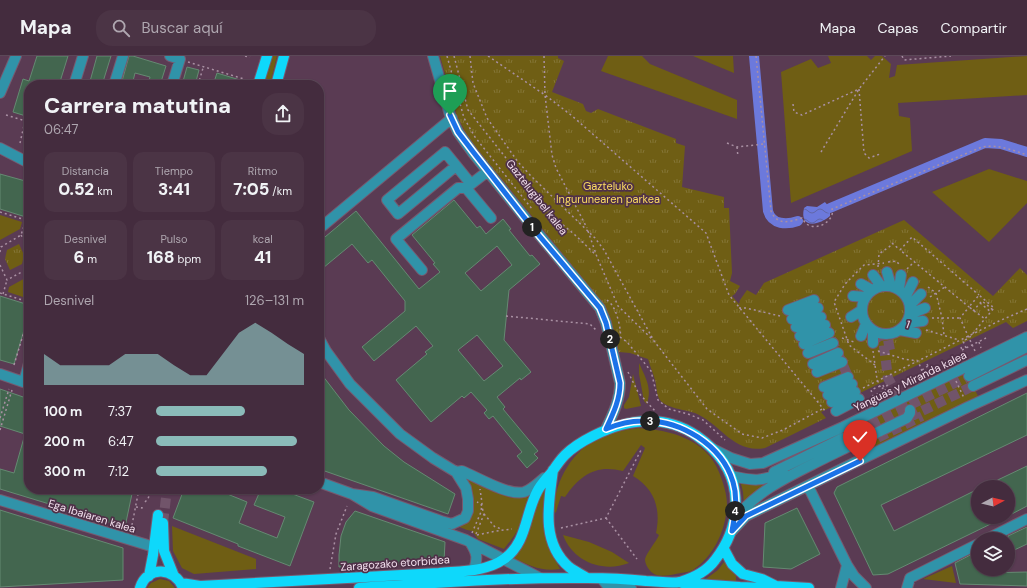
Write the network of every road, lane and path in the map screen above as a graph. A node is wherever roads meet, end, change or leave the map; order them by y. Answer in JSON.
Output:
{"nodes":[{"id":1,"x":16,"y":56,"type":"edge"},
{"id":2,"x":83,"y":56,"type":"edge"},
{"id":3,"x":122,"y":56,"type":"edge"},
{"id":4,"x":170,"y":56,"type":"edge"},
{"id":5,"x":245,"y":56,"type":"edge"},
{"id":6,"x":267,"y":56,"type":"edge"},
{"id":7,"x":284,"y":56,"type":"edge"},
{"id":8,"x":433,"y":56,"type":"edge"},
{"id":9,"x":447,"y":56,"type":"edge"},
{"id":10,"x":454,"y":56,"type":"edge"},
{"id":11,"x":470,"y":56,"type":"edge"},
{"id":12,"x":488,"y":56,"type":"edge"},
{"id":13,"x":544,"y":56,"type":"edge"},
{"id":14,"x":756,"y":56,"type":"edge"},
{"id":15,"x":885,"y":56,"type":"edge"},
{"id":16,"x":902,"y":56,"type":"edge"},
{"id":17,"x":951,"y":56,"type":"edge"},
{"id":18,"x":250,"y":57,"type":"dead end"},
{"id":19,"x":188,"y":62,"type":"dead end"},
{"id":20,"x":203,"y":67,"type":"junction"},
{"id":21,"x":244,"y":79,"type":"dead end"},
{"id":22,"x":76,"y":80,"type":"edge"},
{"id":23,"x":115,"y":80,"type":"edge"},
{"id":24,"x":174,"y":80,"type":"edge"},
{"id":25,"x":199,"y":80,"type":"edge"},
{"id":26,"x":260,"y":80,"type":"edge"},
{"id":27,"x":277,"y":80,"type":"edge"},
{"id":28,"x":859,"y":89,"type":"junction"},
{"id":29,"x":0,"y":93,"type":"edge"},
{"id":30,"x":545,"y":95,"type":"junction"},
{"id":31,"x":793,"y":104,"type":"dead end"},
{"id":32,"x":6,"y":115,"type":"dead end"},
{"id":33,"x":452,"y":118,"type":"junction"},
{"id":34,"x":24,"y":121,"type":"edge"},
{"id":35,"x":24,"y":125,"type":"edge"},
{"id":36,"x":20,"y":143,"type":"dead end"},
{"id":37,"x":727,"y":143,"type":"dead end"},
{"id":38,"x":764,"y":144,"type":"junction"},
{"id":39,"x":737,"y":147,"type":"junction"},
{"id":40,"x":0,"y":148,"type":"edge"},
{"id":41,"x":821,"y":152,"type":"dead end"},
{"id":42,"x":880,"y":154,"type":"dead end"},
{"id":43,"x":1027,"y":155,"type":"edge"},
{"id":44,"x":738,"y":157,"type":"dead end"},
{"id":45,"x":24,"y":161,"type":"edge"},
{"id":46,"x":456,"y":166,"type":"junction"},
{"id":47,"x":488,"y":171,"type":"junction"},
{"id":48,"x":469,"y":186,"type":"junction"},
{"id":49,"x":533,"y":210,"type":"dead end"},
{"id":50,"x":0,"y":212,"type":"edge"},
{"id":51,"x":491,"y":218,"type":"dead end"},
{"id":52,"x":24,"y":219,"type":"edge"},
{"id":53,"x":324,"y":225,"type":"edge"},
{"id":54,"x":24,"y":226,"type":"edge"},
{"id":55,"x":587,"y":229,"type":"junction"},
{"id":56,"x":21,"y":235,"type":"junction"},
{"id":57,"x":24,"y":240,"type":"edge"},
{"id":58,"x":1,"y":246,"type":"edge"},
{"id":59,"x":900,"y":250,"type":"junction"},
{"id":60,"x":0,"y":252,"type":"edge"},
{"id":61,"x":597,"y":256,"type":"junction"},
{"id":62,"x":0,"y":265,"type":"edge"},
{"id":63,"x":422,"y":270,"type":"dead end"},
{"id":64,"x":24,"y":272,"type":"edge"},
{"id":65,"x":7,"y":280,"type":"junction"},
{"id":66,"x":945,"y":287,"type":"junction"},
{"id":67,"x":0,"y":293,"type":"edge"},
{"id":68,"x":936,"y":293,"type":"junction"},
{"id":69,"x":3,"y":294,"type":"junction"},
{"id":70,"x":979,"y":295,"type":"junction"},
{"id":71,"x":604,"y":298,"type":"dead end"},
{"id":72,"x":24,"y":300,"type":"edge"},
{"id":73,"x":888,"y":301,"type":"junction"},
{"id":74,"x":980,"y":303,"type":"junction"},
{"id":75,"x":969,"y":306,"type":"junction"},
{"id":76,"x":887,"y":307,"type":"junction"},
{"id":77,"x":993,"y":310,"type":"junction"},
{"id":78,"x":973,"y":311,"type":"dead end"},
{"id":79,"x":991,"y":312,"type":"junction"},
{"id":80,"x":506,"y":316,"type":"dead end"},
{"id":81,"x":942,"y":318,"type":"junction"},
{"id":82,"x":960,"y":318,"type":"junction"},
{"id":83,"x":985,"y":319,"type":"junction"},
{"id":84,"x":590,"y":324,"type":"dead end"},
{"id":85,"x":24,"y":332,"type":"edge"},
{"id":86,"x":944,"y":335,"type":"junction"},
{"id":87,"x":1027,"y":337,"type":"edge"},
{"id":88,"x":969,"y":338,"type":"junction"},
{"id":89,"x":986,"y":338,"type":"dead end"},
{"id":90,"x":618,"y":339,"type":"dead end"},
{"id":91,"x":963,"y":341,"type":"junction"},
{"id":92,"x":627,"y":342,"type":"dead end"},
{"id":93,"x":979,"y":342,"type":"junction"},
{"id":94,"x":973,"y":345,"type":"junction"},
{"id":95,"x":324,"y":347,"type":"edge"},
{"id":96,"x":1027,"y":347,"type":"edge"},
{"id":97,"x":961,"y":348,"type":"dead end"},
{"id":98,"x":966,"y":348,"type":"junction"},
{"id":99,"x":981,"y":348,"type":"dead end"},
{"id":100,"x":836,"y":350,"type":"junction"},
{"id":101,"x":962,"y":350,"type":"junction"},
{"id":102,"x":1027,"y":353,"type":"edge"},
{"id":103,"x":963,"y":354,"type":"dead end"},
{"id":104,"x":1027,"y":360,"type":"edge"},
{"id":105,"x":918,"y":361,"type":"dead end"},
{"id":106,"x":813,"y":363,"type":"junction"},
{"id":107,"x":927,"y":364,"type":"dead end"},
{"id":108,"x":1027,"y":364,"type":"edge"},
{"id":109,"x":14,"y":365,"type":"dead end"},
{"id":110,"x":875,"y":365,"type":"junction"},
{"id":111,"x":928,"y":366,"type":"junction"},
{"id":112,"x":922,"y":370,"type":"junction"},
{"id":113,"x":930,"y":370,"type":"dead end"},
{"id":114,"x":628,"y":372,"type":"dead end"},
{"id":115,"x":0,"y":374,"type":"edge"},
{"id":116,"x":924,"y":376,"type":"dead end"},
{"id":117,"x":955,"y":379,"type":"dead end"},
{"id":118,"x":1027,"y":380,"type":"edge"},
{"id":119,"x":24,"y":382,"type":"edge"},
{"id":120,"x":972,"y":383,"type":"junction"},
{"id":121,"x":888,"y":385,"type":"dead end"},
{"id":122,"x":880,"y":386,"type":"junction"},
{"id":123,"x":885,"y":388,"type":"junction"},
{"id":124,"x":9,"y":389,"type":"dead end"},
{"id":125,"x":12,"y":390,"type":"dead end"},
{"id":126,"x":887,"y":394,"type":"dead end"},
{"id":127,"x":903,"y":395,"type":"joint"},
{"id":128,"x":966,"y":401,"type":"dead end"},
{"id":129,"x":655,"y":411,"type":"dead end"},
{"id":130,"x":0,"y":418,"type":"edge"},
{"id":131,"x":606,"y":429,"type":"junction"},
{"id":132,"x":0,"y":430,"type":"edge"},
{"id":133,"x":843,"y":438,"type":"tunnel mouth"},
{"id":134,"x":725,"y":440,"type":"dead end"},
{"id":135,"x":713,"y":449,"type":"junction"},
{"id":136,"x":641,"y":450,"type":"dead end"},
{"id":137,"x":850,"y":452,"type":"tunnel mouth"},
{"id":138,"x":553,"y":470,"type":"junction"},
{"id":139,"x":456,"y":472,"type":"junction"},
{"id":140,"x":730,"y":472,"type":"junction"},
{"id":141,"x":324,"y":484,"type":"edge"},
{"id":142,"x":808,"y":486,"type":"junction"},
{"id":143,"x":138,"y":494,"type":"edge"},
{"id":144,"x":150,"y":494,"type":"edge"},
{"id":145,"x":352,"y":494,"type":"junction"},
{"id":146,"x":0,"y":500,"type":"edge"},
{"id":147,"x":472,"y":501,"type":"dead end"},
{"id":148,"x":145,"y":502,"type":"dead end"},
{"id":149,"x":143,"y":505,"type":"dead end"},
{"id":150,"x":347,"y":506,"type":"dead end"},
{"id":151,"x":135,"y":507,"type":"junction"},
{"id":152,"x":484,"y":514,"type":"junction"},
{"id":153,"x":746,"y":516,"type":"junction"},
{"id":154,"x":606,"y":518,"type":"junction"},
{"id":155,"x":1027,"y":519,"type":"edge"},
{"id":156,"x":734,"y":520,"type":"junction"},
{"id":157,"x":561,"y":528,"type":"dead end"},
{"id":158,"x":512,"y":529,"type":"dead end"},
{"id":159,"x":504,"y":530,"type":"junction"},
{"id":160,"x":732,"y":531,"type":"junction"},
{"id":161,"x":131,"y":532,"type":"dead end"},
{"id":162,"x":1001,"y":532,"type":"edge"},
{"id":163,"x":470,"y":542,"type":"junction"},
{"id":164,"x":154,"y":548,"type":"junction"},
{"id":165,"x":971,"y":548,"type":"edge"},
{"id":166,"x":724,"y":549,"type":"junction"},
{"id":167,"x":637,"y":559,"type":"dead end"},
{"id":168,"x":503,"y":560,"type":"junction"},
{"id":169,"x":847,"y":565,"type":"junction"},
{"id":170,"x":474,"y":570,"type":"junction"},
{"id":171,"x":329,"y":573,"type":"dead end"},
{"id":172,"x":148,"y":576,"type":"junction"},
{"id":173,"x":540,"y":578,"type":"junction"},
{"id":174,"x":588,"y":578,"type":"junction"},
{"id":175,"x":602,"y":579,"type":"junction"},
{"id":176,"x":487,"y":580,"type":"junction"},
{"id":177,"x":180,"y":582,"type":"edge"},
{"id":178,"x":666,"y":582,"type":"junction"},
{"id":179,"x":678,"y":582,"type":"junction"},
{"id":180,"x":138,"y":587,"type":"edge"},
{"id":181,"x":783,"y":587,"type":"edge"},
{"id":182,"x":360,"y":588,"type":"edge"},
{"id":183,"x":479,"y":588,"type":"edge"},
{"id":184,"x":632,"y":588,"type":"edge"},
{"id":185,"x":656,"y":588,"type":"edge"},
{"id":186,"x":809,"y":588,"type":"edge"},
{"id":187,"x":841,"y":588,"type":"edge"},
{"id":188,"x":866,"y":588,"type":"edge"},
{"id":189,"x":907,"y":588,"type":"edge"}],
"edges":[{"from":1,"to":29,"type":"street"},
{"from":2,"to":22,"type":"street"},
{"from":3,"to":23,"type":"street"},
{"from":4,"to":24,"type":"street"},
{"from":5,"to":18,"type":"path"},
{"from":6,"to":26,"type":"main road"},
{"from":7,"to":27,"type":"main road"},
{"from":8,"to":33,"type":"street","name":"Gaztelugibel kalea"},
{"from":9,"to":49,"type":"path","name":"Gaztelugibel kalea"},
{"from":10,"to":61,"type":"path"},
{"from":11,"to":55,"type":"path"},
{"from":12,"to":30,"type":"path"},
{"from":13,"to":30,"type":"path"},
{"from":14,"to":38,"type":"path"},
{"from":15,"to":28,"type":"path"},
{"from":16,"to":17,"type":"path"},
{"from":19,"to":20,"type":"path"},
{"from":20,"to":21,"type":"path"},
{"from":20,"to":25,"type":"path"},
{"from":28,"to":31,"type":"path"},
{"from":28,"to":41,"type":"path"},
{"from":28,"to":42,"type":"path"},
{"from":30,"to":55,"type":"path"},
{"from":30,"to":106,"type":"path"},
{"from":32,"to":34,"type":"path"},
{"from":33,"to":47,"type":"street","name":"Gaztelugibel kalea"},
{"from":33,"to":53,"type":"street"},
{"from":35,"to":36,"type":"path"},
{"from":37,"to":39,"type":"path"},
{"from":38,"to":39,"type":"path"},
{"from":38,"to":43,"type":"path"},
{"from":39,"to":44,"type":"path"},
{"from":40,"to":45,"type":"street"},
{"from":46,"to":46,"type":"street"},
{"from":46,"to":48,"type":"street"},
{"from":47,"to":48,"type":"street"},
{"from":47,"to":131,"type":"street","name":"Gaztelugibel kalea"},
{"from":48,"to":51,"type":"street"},
{"from":48,"to":63,"type":"street"},
{"from":50,"to":52,"type":"path"},
{"from":54,"to":56,"type":"path"},
{"from":55,"to":61,"type":"path"},
{"from":55,"to":61,"type":"path"},
{"from":56,"to":57,"type":"path"},
{"from":56,"to":58,"type":"path"},
{"from":58,"to":60,"type":"path"},
{"from":59,"to":66,"type":"path"},
{"from":59,"to":70,"type":"path"},
{"from":59,"to":73,"type":"path"},
{"from":62,"to":65,"type":"path"},
{"from":64,"to":65,"type":"path"},
{"from":65,"to":69,"type":"path"},
{"from":66,"to":68,"type":"path"},
{"from":66,"to":75,"type":"path"},
{"from":67,"to":69,"type":"path"},
{"from":68,"to":73,"type":"path"},
{"from":68,"to":73,"type":"path"},
{"from":68,"to":81,"type":"path"},
{"from":69,"to":72,"type":"path"},
{"from":70,"to":75,"type":"path"},
{"from":70,"to":77,"type":"path"},
{"from":71,"to":90,"type":"path"},
{"from":73,"to":76,"type":"street","name":"1"},
{"from":73,"to":76,"type":"street"},
{"from":73,"to":76,"type":"street"},
{"from":73,"to":76,"type":"street"},
{"from":73,"to":76,"type":"street"},
{"from":73,"to":76,"type":"street"},
{"from":73,"to":76,"type":"street"},
{"from":73,"to":76,"type":"street"},
{"from":73,"to":76,"type":"street","name":"1"},
{"from":73,"to":76,"type":"street"},
{"from":73,"to":76,"type":"street"},
{"from":73,"to":76,"type":"street"},
{"from":73,"to":81,"type":"path"},
{"from":73,"to":86,"type":"path"},
{"from":73,"to":110,"type":"path"},
{"from":73,"to":110,"type":"path"},
{"from":74,"to":77,"type":"path"},
{"from":74,"to":78,"type":"path"},
{"from":74,"to":79,"type":"path"},
{"from":75,"to":82,"type":"path"},
{"from":75,"to":83,"type":"path"},
{"from":77,"to":79,"type":"path"},
{"from":79,"to":83,"type":"path"},
{"from":80,"to":84,"type":"path"},
{"from":81,"to":82,"type":"path"},
{"from":81,"to":86,"type":"path"},
{"from":82,"to":88,"type":"path"},
{"from":83,"to":88,"type":"path"},
{"from":85,"to":109,"type":"path"},
{"from":86,"to":91,"type":"path"},
{"from":87,"to":135,"type":"street","name":"Yanguas y Miranda kalea"},
{"from":88,"to":91,"type":"path"},
{"from":88,"to":94,"type":"path"},
{"from":89,"to":93,"type":"path"},
{"from":91,"to":98,"type":"path"},
{"from":92,"to":134,"type":"path"},
{"from":93,"to":94,"type":"path"},
{"from":93,"to":99,"type":"path"},
{"from":94,"to":98,"type":"path"},
{"from":95,"to":139,"type":"street"},
{"from":96,"to":120,"type":"street"},
{"from":97,"to":101,"type":"path"},
{"from":98,"to":101,"type":"path"},
{"from":100,"to":106,"type":"street"},
{"from":100,"to":106,"type":"street"},
{"from":100,"to":106,"type":"street"},
{"from":100,"to":106,"type":"street"},
{"from":100,"to":106,"type":"street"},
{"from":100,"to":106,"type":"street"},
{"from":100,"to":106,"type":"street"},
{"from":100,"to":106,"type":"street"},
{"from":101,"to":103,"type":"path"},
{"from":102,"to":120,"type":"street"},
{"from":104,"to":120,"type":"street"},
{"from":105,"to":112,"type":"path"},
{"from":107,"to":111,"type":"path"},
{"from":108,"to":120,"type":"street"},
{"from":110,"to":122,"type":"path"},
{"from":111,"to":112,"type":"path"},
{"from":111,"to":113,"type":"path"},
{"from":112,"to":116,"type":"path"},
{"from":114,"to":129,"type":"path"},
{"from":115,"to":119,"type":"street"},
{"from":117,"to":128,"type":"path"},
{"from":118,"to":142,"type":"street"},
{"from":121,"to":123,"type":"path"},
{"from":122,"to":123,"type":"path"},
{"from":122,"to":123,"type":"path"},
{"from":123,"to":126,"type":"path"},
{"from":124,"to":130,"type":"path"},
{"from":125,"to":132,"type":"path"},
{"from":127,"to":127,"type":"street"},
{"from":131,"to":135,"type":"main road","name":"Zaragozako etorbidea"},
{"from":131,"to":138,"type":"main road","name":"Zaragozako etorbidea"},
{"from":133,"to":140,"type":"street"},
{"from":135,"to":140,"type":"main road","name":"Zaragozako etorbidea"},
{"from":136,"to":154,"type":"path"},
{"from":137,"to":153,"type":"street"},
{"from":138,"to":139,"type":"street"},
{"from":138,"to":168,"type":"main road","name":"Zaragozako etorbidea"},
{"from":138,"to":174,"type":"main road"},
{"from":139,"to":145,"type":"street"},
{"from":140,"to":156,"type":"main road"},
{"from":140,"to":156,"type":"street"},
{"from":141,"to":145,"type":"street"},
{"from":142,"to":153,"type":"street"},
{"from":142,"to":169,"type":"street"},
{"from":143,"to":151,"type":"path"},
{"from":144,"to":148,"type":"path"},
{"from":145,"to":163,"type":"street"},
{"from":146,"to":164,"type":"street","name":"Ega Ibaiaren kalea"},
{"from":147,"to":152,"type":"path"},
{"from":149,"to":151,"type":"path"},
{"from":150,"to":171,"type":"path"},
{"from":151,"to":161,"type":"path"},
{"from":152,"to":159,"type":"path"},
{"from":152,"to":159,"type":"path"},
{"from":153,"to":160,"type":"street"},
{"from":154,"to":157,"type":"path"},
{"from":154,"to":167,"type":"path"},
{"from":155,"to":162,"type":"street"},
{"from":156,"to":160,"type":"main road"},
{"from":158,"to":159,"type":"path"},
{"from":160,"to":166,"type":"main road"},
{"from":163,"to":168,"type":"street"},
{"from":163,"to":170,"type":"street"},
{"from":164,"to":172,"type":"main road"},
{"from":164,"to":177,"type":"main road"},
{"from":165,"to":189,"type":"street"},
{"from":166,"to":179,"type":"main road"},
{"from":166,"to":181,"type":"main road"},
{"from":168,"to":170,"type":"main road","name":"Zaragozako etorbidea"},
{"from":168,"to":173,"type":"street"},
{"from":169,"to":187,"type":"street"},
{"from":169,"to":188,"type":"street"},
{"from":170,"to":177,"type":"main road","name":"Zaragozako etorbidea"},
{"from":172,"to":177,"type":"main road","name":"Zaragozako etorbidea"},
{"from":172,"to":180,"type":"main road"},
{"from":173,"to":174,"type":"main road","name":"Zaragozako etorbidea"},
{"from":173,"to":176,"type":"main road","name":"Zaragozako etorbidea"},
{"from":174,"to":175,"type":"main road","name":"Zaragozako etorbidea"},
{"from":175,"to":178,"type":"main road","name":"Zaragozako etorbidea"},
{"from":175,"to":184,"type":"street"},
{"from":176,"to":182,"type":"main road","name":"Zaragozako etorbidea"},
{"from":176,"to":183,"type":"street"},
{"from":178,"to":179,"type":"main road","name":"Zaragozako etorbidea"},
{"from":178,"to":185,"type":"street"},
{"from":179,"to":181,"type":"main road"},
{"from":181,"to":186,"type":"main road"}]}
